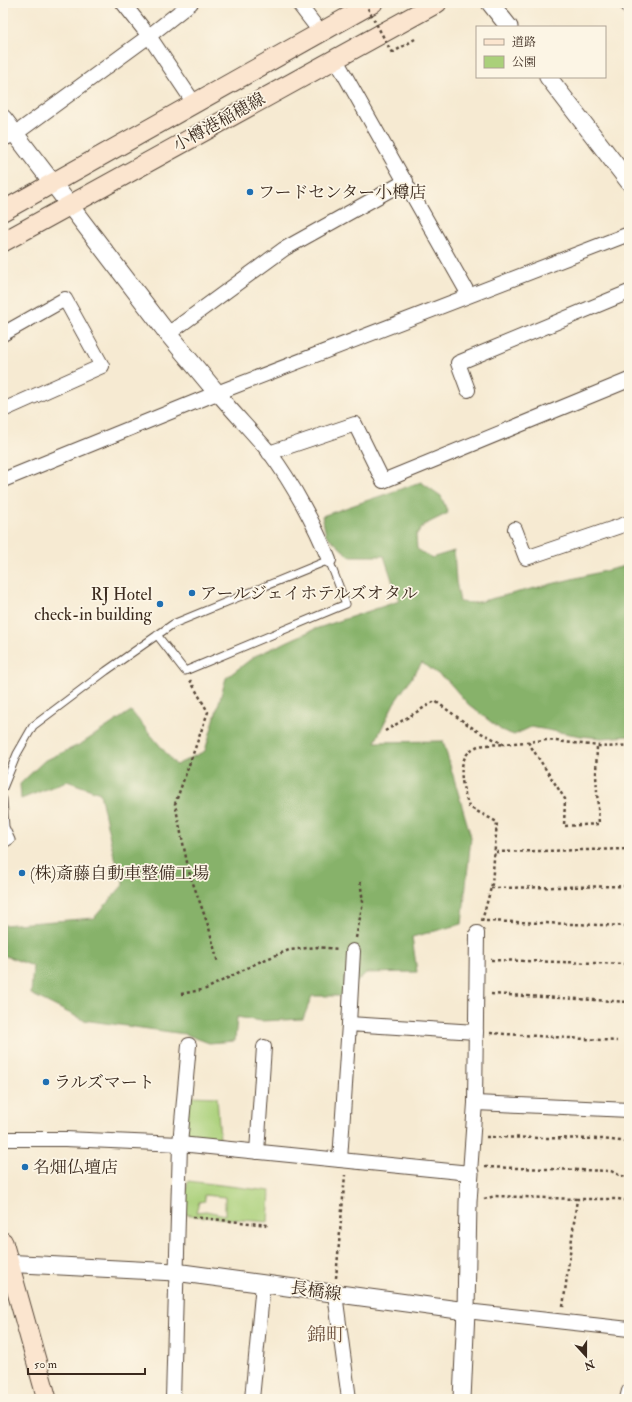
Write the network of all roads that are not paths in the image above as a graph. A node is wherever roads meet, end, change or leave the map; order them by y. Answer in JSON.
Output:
{"nodes":[{"id":1,"x":123,"y":3,"type":"edge"},
{"id":2,"x":191,"y":3,"type":"edge"},
{"id":3,"x":298,"y":3,"type":"edge"},
{"id":4,"x":373,"y":3,"type":"edge"},
{"id":5,"x":437,"y":3,"type":"edge"},
{"id":6,"x":490,"y":3,"type":"edge"},
{"id":7,"x":626,"y":3,"type":"edge"},
{"id":8,"x":629,"y":8,"type":"edge"},
{"id":9,"x":508,"y":26,"type":"edge"},
{"id":10,"x":320,"y":33,"type":"junction"},
{"id":11,"x":149,"y":36,"type":"junction"},
{"id":12,"x":335,"y":58,"type":"junction"},
{"id":13,"x":549,"y":78,"type":"edge"},
{"id":14,"x":194,"y":103,"type":"junction"},
{"id":15,"x":3,"y":118,"type":"edge"},
{"id":16,"x":9,"y":137,"type":"edge"},
{"id":17,"x":406,"y":181,"type":"junction"},
{"id":18,"x":629,"y":182,"type":"edge"},
{"id":19,"x":53,"y":184,"type":"junction"},
{"id":20,"x":69,"y":206,"type":"junction"},
{"id":21,"x":3,"y":211,"type":"edge"},
{"id":22,"x":629,"y":234,"type":"edge"},
{"id":23,"x":3,"y":242,"type":"edge"},
{"id":24,"x":629,"y":292,"type":"edge"},
{"id":25,"x":469,"y":295,"type":"junction"},
{"id":26,"x":3,"y":334,"type":"edge"},
{"id":27,"x":168,"y":334,"type":"junction"},
{"id":28,"x":629,"y":380,"type":"edge"},
{"id":29,"x":468,"y":390,"type":"dead end"},
{"id":30,"x":217,"y":394,"type":"junction"},
{"id":31,"x":3,"y":410,"type":"edge"},
{"id":32,"x":269,"y":453,"type":"junction"},
{"id":33,"x":3,"y":480,"type":"edge"},
{"id":34,"x":629,"y":523,"type":"edge"},
{"id":35,"x":515,"y":529,"type":"dead end"},
{"id":36,"x":329,"y":560,"type":"junction"},
{"id":37,"x":157,"y":635,"type":"junction"},
{"id":38,"x":3,"y":788,"type":"edge"},
{"id":39,"x":3,"y":799,"type":"edge"},
{"id":40,"x":3,"y":845,"type":"edge"},
{"id":41,"x":480,"y":927,"type":"road end"},
{"id":42,"x":353,"y":951,"type":"road end"},
{"id":43,"x":349,"y":1024,"type":"junction"},
{"id":44,"x":476,"y":1032,"type":"junction"},
{"id":45,"x":189,"y":1045,"type":"dead end"},
{"id":46,"x":264,"y":1048,"type":"dead end"},
{"id":47,"x":475,"y":1103,"type":"junction"},
{"id":48,"x":629,"y":1110,"type":"edge"},
{"id":49,"x":3,"y":1139,"type":"edge"},
{"id":50,"x":180,"y":1144,"type":"junction"},
{"id":51,"x":257,"y":1152,"type":"junction"},
{"id":52,"x":343,"y":1161,"type":"junction"},
{"id":53,"x":470,"y":1170,"type":"junction"},
{"id":54,"x":3,"y":1242,"type":"edge"},
{"id":55,"x":6,"y":1263,"type":"edge"},
{"id":56,"x":175,"y":1272,"type":"junction"},
{"id":57,"x":263,"y":1284,"type":"junction"},
{"id":58,"x":335,"y":1294,"type":"junction"},
{"id":59,"x":466,"y":1311,"type":"junction"},
{"id":60,"x":629,"y":1329,"type":"edge"},
{"id":61,"x":629,"y":1391,"type":"edge"},
{"id":62,"x":47,"y":1399,"type":"edge"},
{"id":63,"x":173,"y":1399,"type":"edge"},
{"id":64,"x":252,"y":1399,"type":"edge"},
{"id":65,"x":349,"y":1399,"type":"edge"},
{"id":66,"x":462,"y":1399,"type":"edge"},
{"id":67,"x":627,"y":1399,"type":"edge"}],
"edges":[{"from":1,"to":11,"type":"street"},
{"from":2,"to":11,"type":"street"},
{"from":3,"to":10,"type":"street"},
{"from":4,"to":10,"type":"main road","name":"小樽港稲穂線"},
{"from":5,"to":12,"type":"main road","name":"小樽港稲穂線"},
{"from":6,"to":9,"type":"street"},
{"from":7,"to":8,"type":"street"},
{"from":10,"to":14,"type":"main road","name":"小樽港稲穂線"},
{"from":11,"to":14,"type":"street"},
{"from":11,"to":16,"type":"street"},
{"from":12,"to":17,"type":"street"},
{"from":12,"to":20,"type":"main road","name":"小樽港稲穂線"},
{"from":13,"to":18,"type":"street"},
{"from":14,"to":19,"type":"main road","name":"小樽港稲穂線"},
{"from":15,"to":16,"type":"street"},
{"from":16,"to":19,"type":"street"},
{"from":17,"to":25,"type":"street"},
{"from":17,"to":27,"type":"street"},
{"from":19,"to":20,"type":"street"},
{"from":19,"to":21,"type":"main road","name":"小樽港稲穂線"},
{"from":20,"to":23,"type":"main road","name":"小樽港稲穂線"},
{"from":20,"to":27,"type":"street"},
{"from":22,"to":25,"type":"street"},
{"from":24,"to":29,"type":"street"},
{"from":25,"to":30,"type":"street"},
{"from":26,"to":31,"type":"street"},
{"from":27,"to":30,"type":"street"},
{"from":28,"to":32,"type":"street"},
{"from":30,"to":32,"type":"street"},
{"from":30,"to":33,"type":"street"},
{"from":32,"to":36,"type":"street"},
{"from":34,"to":35,"type":"street"},
{"from":36,"to":37,"type":"lane"},
{"from":36,"to":37,"type":"lane"},
{"from":37,"to":38,"type":"lane"},
{"from":39,"to":40,"type":"lane"},
{"from":41,"to":44,"type":"street"},
{"from":42,"to":43,"type":"street"},
{"from":43,"to":44,"type":"street"},
{"from":43,"to":52,"type":"street"},
{"from":44,"to":47,"type":"street"},
{"from":45,"to":50,"type":"street"},
{"from":46,"to":51,"type":"street"},
{"from":47,"to":48,"type":"street"},
{"from":47,"to":53,"type":"street"},
{"from":49,"to":50,"type":"street"},
{"from":50,"to":51,"type":"street"},
{"from":50,"to":56,"type":"street"},
{"from":51,"to":52,"type":"street"},
{"from":52,"to":53,"type":"street"},
{"from":53,"to":59,"type":"street"},
{"from":54,"to":55,"type":"main road"},
{"from":55,"to":56,"type":"street","name":"長橋線"},
{"from":55,"to":62,"type":"main road"},
{"from":56,"to":57,"type":"street","name":"長橋線"},
{"from":56,"to":63,"type":"street"},
{"from":57,"to":58,"type":"street","name":"長橋線"},
{"from":57,"to":64,"type":"street"},
{"from":58,"to":59,"type":"street","name":"長橋線"},
{"from":58,"to":65,"type":"street"},
{"from":59,"to":60,"type":"street","name":"長橋線"},
{"from":59,"to":66,"type":"street"},
{"from":61,"to":67,"type":"street"}]}
